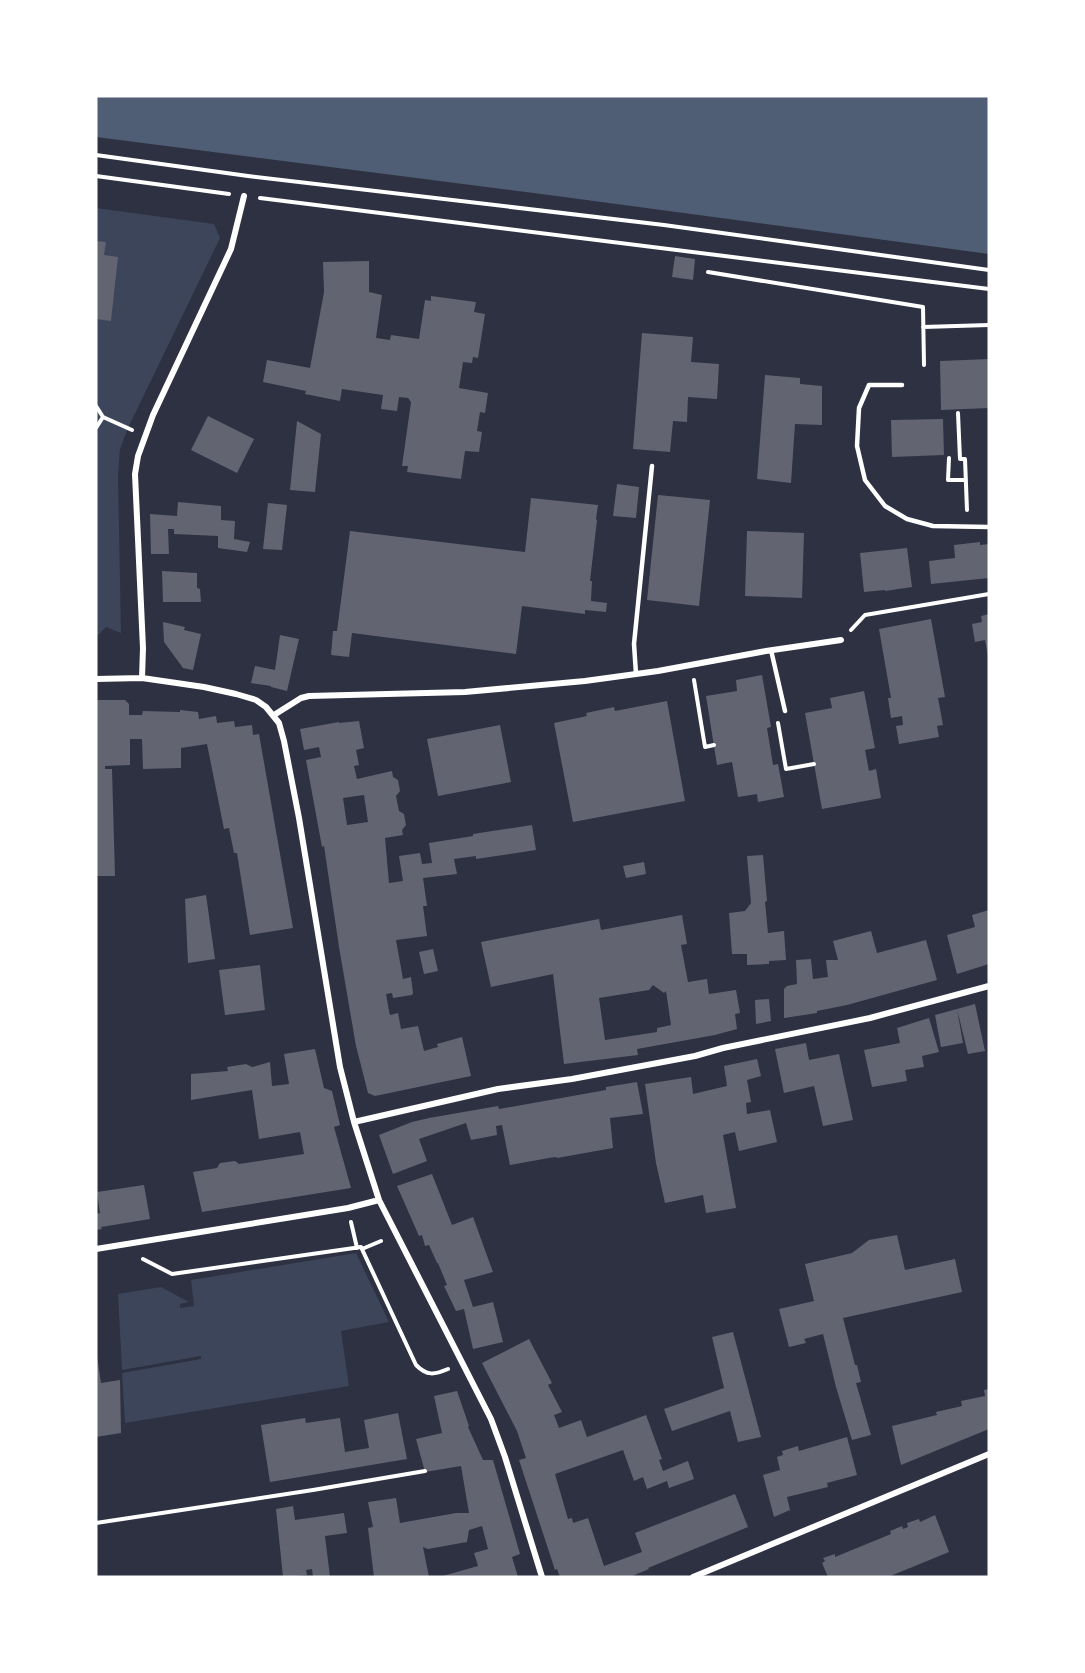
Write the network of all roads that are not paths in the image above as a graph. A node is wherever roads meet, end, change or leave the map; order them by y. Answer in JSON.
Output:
{"nodes":[{"id":1,"x":244,"y":196,"type":"road end"},
{"id":2,"x":902,"y":385,"type":"dead end"},
{"id":3,"x":651,"y":466,"type":"dead end"},
{"id":4,"x":989,"y":526,"type":"edge"},
{"id":5,"x":841,"y":640,"type":"road end"},
{"id":6,"x":771,"y":650,"type":"junction"},
{"id":7,"x":636,"y":674,"type":"junction"},
{"id":8,"x":142,"y":678,"type":"junction"},
{"id":9,"x":96,"y":679,"type":"edge"},
{"id":10,"x":785,"y":711,"type":"dead end"},
{"id":11,"x":274,"y":716,"type":"junction"},
{"id":12,"x":989,"y":986,"type":"edge"},
{"id":13,"x":354,"y":1122,"type":"junction"},
{"id":14,"x":379,"y":1200,"type":"junction"},
{"id":15,"x":96,"y":1249,"type":"edge"},
{"id":16,"x":989,"y":1454,"type":"edge"},
{"id":17,"x":542,"y":1577,"type":"edge"},
{"id":18,"x":693,"y":1577,"type":"edge"}],
"edges":[{"from":1,"to":8,"type":"street"},
{"from":2,"to":4,"type":"lane"},
{"from":3,"to":7,"type":"lane"},
{"from":5,"to":6,"type":"street"},
{"from":6,"to":7,"type":"street"},
{"from":6,"to":10,"type":"lane"},
{"from":7,"to":11,"type":"street"},
{"from":8,"to":9,"type":"street"},
{"from":8,"to":11,"type":"street"},
{"from":11,"to":13,"type":"street"},
{"from":12,"to":13,"type":"street"},
{"from":13,"to":14,"type":"street"},
{"from":14,"to":15,"type":"street"},
{"from":14,"to":17,"type":"street"},
{"from":16,"to":18,"type":"street"}]}
